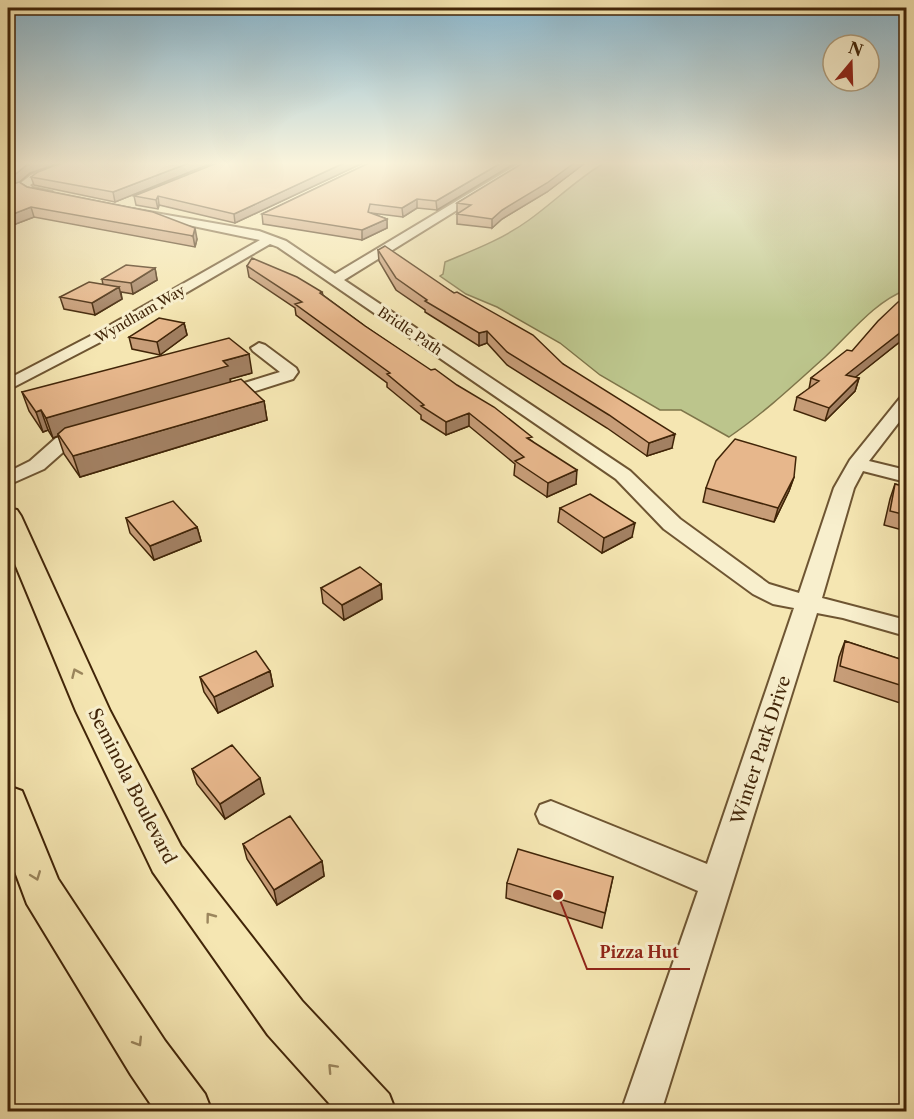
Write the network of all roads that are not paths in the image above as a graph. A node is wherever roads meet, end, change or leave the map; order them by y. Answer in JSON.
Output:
{"nodes":[{"id":1,"x":175,"y":215,"type":"edge"},
{"id":2,"x":441,"y":215,"type":"edge"},
{"id":3,"x":256,"y":221,"type":"dead end"},
{"id":4,"x":236,"y":230,"type":"junction"},
{"id":5,"x":270,"y":239,"type":"junction"},
{"id":6,"x":334,"y":280,"type":"junction"},
{"id":7,"x":260,"y":348,"type":"dead end"},
{"id":8,"x":8,"y":385,"type":"edge"},
{"id":9,"x":201,"y":402,"type":"edge"},
{"id":10,"x":906,"y":402,"type":"edge"},
{"id":11,"x":109,"y":429,"type":"edge"},
{"id":12,"x":856,"y":464,"type":"junction"},
{"id":13,"x":906,"y":476,"type":"edge"},
{"id":14,"x":8,"y":479,"type":"edge"},
{"id":15,"x":8,"y":516,"type":"edge"},
{"id":16,"x":806,"y":604,"type":"junction"},
{"id":17,"x":906,"y":628,"type":"edge"},
{"id":18,"x":8,"y":802,"type":"edge"},
{"id":19,"x":551,"y":813,"type":"dead end"},
{"id":20,"x":717,"y":884,"type":"junction"},
{"id":21,"x":187,"y":1112,"type":"edge"},
{"id":22,"x":371,"y":1112,"type":"edge"},
{"id":23,"x":641,"y":1112,"type":"edge"}],
"edges":[{"from":1,"to":4,"type":"street","name":"Bridle Path"},
{"from":2,"to":6,"type":"street"},
{"from":3,"to":4,"type":"street"},
{"from":4,"to":5,"type":"street","name":"Bridle Path"},
{"from":5,"to":6,"type":"street","name":"Bridle Path"},
{"from":5,"to":8,"type":"street","name":"Wyndham Way"},
{"from":6,"to":16,"type":"street","name":"Bridle Path"},
{"from":7,"to":9,"type":"street"},
{"from":10,"to":12,"type":"street","name":"Winter Park Drive"},
{"from":11,"to":14,"type":"street"},
{"from":12,"to":13,"type":"street"},
{"from":12,"to":16,"type":"street","name":"Winter Park Drive"},
{"from":22,"to":15,"type":"main road","name":"Seminola Boulevard","one_way":true},
{"from":16,"to":17,"type":"street","name":"Bridle Path"},
{"from":16,"to":20,"type":"street","name":"Winter Park Drive"},
{"from":18,"to":21,"type":"main road","one_way":true},
{"from":19,"to":20,"type":"street"},
{"from":20,"to":23,"type":"street","name":"Winter Park Drive"}]}
